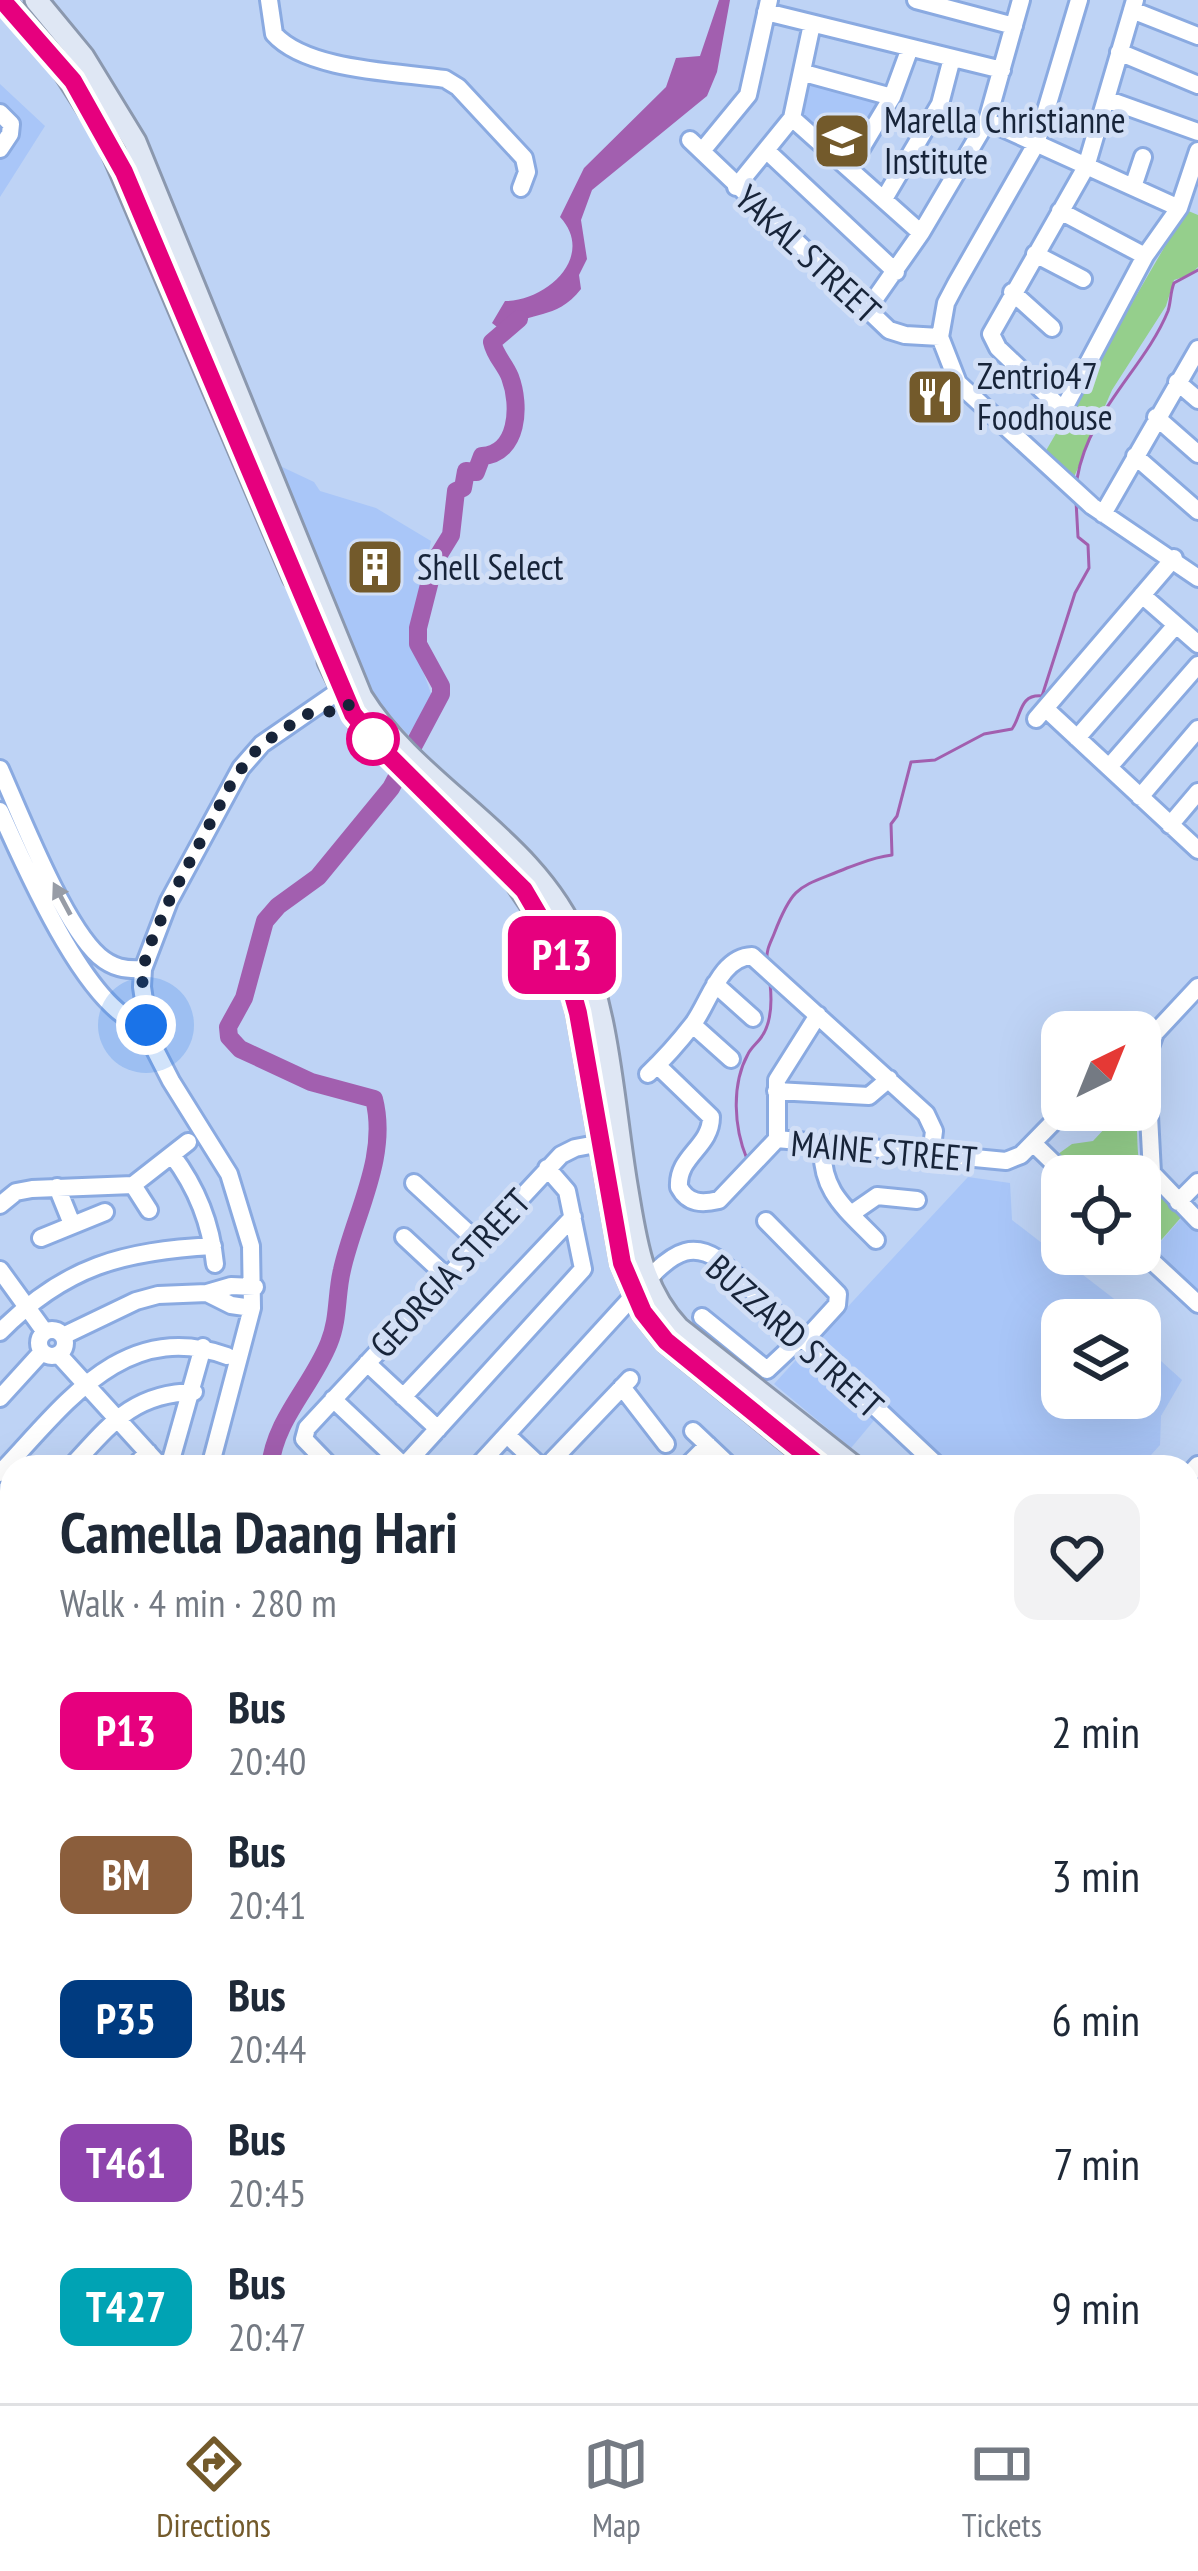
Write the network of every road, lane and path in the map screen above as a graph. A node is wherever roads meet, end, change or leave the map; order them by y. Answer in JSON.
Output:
{"nodes":[{"id":1,"x":2,"y":0,"type":"edge"},
{"id":2,"x":36,"y":0,"type":"edge"},
{"id":3,"x":268,"y":0,"type":"edge"},
{"id":4,"x":916,"y":0,"type":"edge"},
{"id":5,"x":1021,"y":0,"type":"edge"},
{"id":6,"x":1079,"y":0,"type":"edge"},
{"id":7,"x":1133,"y":5,"type":"edge"},
{"id":8,"x":768,"y":6,"type":"edge"},
{"id":9,"x":812,"y":24,"type":"junction"},
{"id":10,"x":1014,"y":26,"type":"junction"},
{"id":11,"x":1198,"y":36,"type":"edge"},
{"id":12,"x":910,"y":48,"type":"junction"},
{"id":13,"x":1119,"y":52,"type":"junction"},
{"id":14,"x":952,"y":58,"type":"junction"},
{"id":15,"x":1002,"y":70,"type":"junction"},
{"id":16,"x":804,"y":73,"type":"junction"},
{"id":17,"x":1198,"y":85,"type":"edge"},
{"id":18,"x":892,"y":97,"type":"junction"},
{"id":19,"x":1106,"y":99,"type":"junction"},
{"id":20,"x":0,"y":113,"type":"edge"},
{"id":21,"x":792,"y":118,"type":"junction"},
{"id":22,"x":987,"y":121,"type":"junction"},
{"id":23,"x":1198,"y":132,"type":"edge"},
{"id":24,"x":1036,"y":144,"type":"junction"},
{"id":25,"x":0,"y":149,"type":"edge"},
{"id":26,"x":766,"y":150,"type":"junction"},
{"id":27,"x":1198,"y":151,"type":"edge"},
{"id":28,"x":1143,"y":157,"type":"dead end"},
{"id":29,"x":850,"y":167,"type":"junction"},
{"id":30,"x":1086,"y":167,"type":"junction"},
{"id":31,"x":736,"y":187,"type":"junction"},
{"id":32,"x":521,"y":188,"type":"dead end"},
{"id":33,"x":1132,"y":188,"type":"junction"},
{"id":34,"x":884,"y":199,"type":"junction"},
{"id":35,"x":1179,"y":208,"type":"junction"},
{"id":36,"x":1060,"y":212,"type":"junction"},
{"id":37,"x":921,"y":233,"type":"junction"},
{"id":38,"x":1035,"y":254,"type":"junction"},
{"id":39,"x":1145,"y":256,"type":"junction"},
{"id":40,"x":896,"y":272,"type":"junction"},
{"id":41,"x":1083,"y":279,"type":"dead end"},
{"id":42,"x":1012,"y":292,"type":"junction"},
{"id":43,"x":867,"y":310,"type":"junction"},
{"id":44,"x":1052,"y":328,"type":"dead end"},
{"id":45,"x":940,"y":338,"type":"junction"},
{"id":46,"x":1198,"y":349,"type":"edge"},
{"id":47,"x":1178,"y":382,"type":"junction"},
{"id":48,"x":1198,"y":400,"type":"edge"},
{"id":49,"x":1156,"y":417,"type":"junction"},
{"id":50,"x":1198,"y":454,"type":"edge"},
{"id":51,"x":1135,"y":456,"type":"junction"},
{"id":52,"x":252,"y":457,"type":"junction"},
{"id":53,"x":1097,"y":510,"type":"junction"},
{"id":54,"x":1198,"y":511,"type":"edge"},
{"id":55,"x":1174,"y":558,"type":"junction"},
{"id":56,"x":1198,"y":578,"type":"edge"},
{"id":57,"x":1142,"y":596,"type":"junction"},
{"id":58,"x":1176,"y":625,"type":"junction"},
{"id":59,"x":1198,"y":644,"type":"edge"},
{"id":60,"x":1198,"y":665,"type":"edge"},
{"id":61,"x":351,"y":693,"type":"junction"},
{"id":62,"x":1198,"y":729,"type":"edge"},
{"id":63,"x":1077,"y":738,"type":"junction"},
{"id":64,"x":1109,"y":767,"type":"junction"},
{"id":65,"x":0,"y":769,"type":"edge"},
{"id":66,"x":1198,"y":792,"type":"edge"},
{"id":67,"x":1140,"y":797,"type":"junction"},
{"id":68,"x":0,"y":811,"type":"edge"},
{"id":69,"x":1170,"y":825,"type":"junction"},
{"id":70,"x":1198,"y":850,"type":"edge"},
{"id":71,"x":143,"y":969,"type":"junction"},
{"id":72,"x":715,"y":984,"type":"junction"},
{"id":73,"x":1198,"y":988,"type":"edge"},
{"id":74,"x":818,"y":1015,"type":"junction"},
{"id":75,"x":753,"y":1018,"type":"dead end"},
{"id":76,"x":692,"y":1024,"type":"junction"},
{"id":77,"x":146,"y":1025,"type":"junction"},
{"id":78,"x":1161,"y":1027,"type":"edge"},
{"id":79,"x":731,"y":1059,"type":"dead end"},
{"id":80,"x":889,"y":1079,"type":"junction"},
{"id":81,"x":776,"y":1091,"type":"junction"},
{"id":82,"x":1045,"y":1131,"type":"edge"},
{"id":83,"x":1148,"y":1131,"type":"edge"},
{"id":84,"x":777,"y":1139,"type":"junction"},
{"id":85,"x":609,"y":1141,"type":"junction"},
{"id":86,"x":188,"y":1142,"type":"dead end"},
{"id":87,"x":1034,"y":1143,"type":"junction"},
{"id":88,"x":823,"y":1144,"type":"junction"},
{"id":89,"x":172,"y":1155,"type":"junction"},
{"id":90,"x":931,"y":1155,"type":"junction"},
{"id":91,"x":1046,"y":1155,"type":"edge"},
{"id":92,"x":547,"y":1168,"type":"junction"},
{"id":93,"x":1198,"y":1182,"type":"edge"},
{"id":94,"x":414,"y":1183,"type":"dead end"},
{"id":95,"x":133,"y":1185,"type":"junction"},
{"id":96,"x":57,"y":1187,"type":"junction"},
{"id":97,"x":917,"y":1200,"type":"dead end"},
{"id":98,"x":1178,"y":1202,"type":"junction"},
{"id":99,"x":0,"y":1205,"type":"edge"},
{"id":100,"x":149,"y":1210,"type":"dead end"},
{"id":101,"x":105,"y":1212,"type":"dead end"},
{"id":102,"x":851,"y":1214,"type":"junction"},
{"id":103,"x":573,"y":1217,"type":"junction"},
{"id":104,"x":766,"y":1221,"type":"dead end"},
{"id":105,"x":1198,"y":1221,"type":"edge"},
{"id":106,"x":72,"y":1224,"type":"junction"},
{"id":107,"x":41,"y":1238,"type":"dead end"},
{"id":108,"x":404,"y":1238,"type":"dead end"},
{"id":109,"x":876,"y":1240,"type":"dead end"},
{"id":110,"x":478,"y":1242,"type":"junction"},
{"id":111,"x":0,"y":1270,"type":"edge"},
{"id":112,"x":1161,"y":1270,"type":"edge"},
{"id":113,"x":446,"y":1276,"type":"junction"},
{"id":114,"x":255,"y":1287,"type":"junction"},
{"id":115,"x":640,"y":1289,"type":"junction"},
{"id":116,"x":207,"y":1293,"type":"junction"},
{"id":117,"x":1198,"y":1304,"type":"edge"},
{"id":118,"x":26,"y":1305,"type":"junction"},
{"id":119,"x":253,"y":1308,"type":"junction"},
{"id":120,"x":702,"y":1317,"type":"dead end"},
{"id":121,"x":0,"y":1332,"type":"edge"},
{"id":122,"x":802,"y":1340,"type":"junction"},
{"id":123,"x":52,"y":1344,"type":"junction"},
{"id":124,"x":203,"y":1347,"type":"junction"},
{"id":125,"x":227,"y":1356,"type":"dead end"},
{"id":126,"x":367,"y":1363,"type":"junction"},
{"id":127,"x":86,"y":1384,"type":"junction"},
{"id":128,"x":194,"y":1392,"type":"junction"},
{"id":129,"x":403,"y":1397,"type":"junction"},
{"id":130,"x":0,"y":1398,"type":"edge"},
{"id":131,"x":333,"y":1399,"type":"junction"},
{"id":132,"x":116,"y":1418,"type":"junction"},
{"id":133,"x":438,"y":1430,"type":"junction"},
{"id":134,"x":693,"y":1431,"type":"dead end"},
{"id":135,"x":507,"y":1435,"type":"junction"},
{"id":136,"x":800,"y":1439,"type":"junction"},
{"id":137,"x":666,"y":1444,"type":"dead end"},
{"id":138,"x":708,"y":1445,"type":"junction"},
{"id":139,"x":148,"y":1452,"type":"junction"},
{"id":140,"x":17,"y":1455,"type":"edge"},
{"id":141,"x":82,"y":1455,"type":"edge"},
{"id":142,"x":145,"y":1455,"type":"edge"},
{"id":143,"x":151,"y":1455,"type":"edge"},
{"id":144,"x":170,"y":1455,"type":"edge"},
{"id":145,"x":213,"y":1455,"type":"edge"},
{"id":146,"x":319,"y":1455,"type":"edge"},
{"id":147,"x":392,"y":1455,"type":"edge"},
{"id":148,"x":414,"y":1455,"type":"edge"},
{"id":149,"x":488,"y":1455,"type":"edge"},
{"id":150,"x":530,"y":1455,"type":"edge"},
{"id":151,"x":555,"y":1455,"type":"edge"},
{"id":152,"x":698,"y":1455,"type":"edge"},
{"id":153,"x":718,"y":1455,"type":"edge"},
{"id":154,"x":811,"y":1455,"type":"edge"},
{"id":155,"x":831,"y":1455,"type":"edge"},
{"id":156,"x":926,"y":1455,"type":"edge"}],
"edges":[{"from":1,"to":52,"type":"main road"},
{"from":2,"to":52,"type":"main road"},
{"from":3,"to":32,"type":"street"},
{"from":4,"to":10,"type":"street"},
{"from":5,"to":10,"type":"street"},
{"from":6,"to":24,"type":"street"},
{"from":7,"to":11,"type":"street"},
{"from":7,"to":13,"type":"street"},
{"from":8,"to":9,"type":"street"},
{"from":8,"to":31,"type":"street","name":"YAKAL STREET"},
{"from":9,"to":12,"type":"street"},
{"from":9,"to":16,"type":"street"},
{"from":10,"to":15,"type":"street"},
{"from":12,"to":14,"type":"street"},
{"from":12,"to":18,"type":"street"},
{"from":13,"to":17,"type":"street"},
{"from":13,"to":19,"type":"street"},
{"from":14,"to":15,"type":"street"},
{"from":14,"to":34,"type":"street"},
{"from":15,"to":22,"type":"street"},
{"from":16,"to":18,"type":"street"},
{"from":16,"to":21,"type":"street"},
{"from":18,"to":29,"type":"street"},
{"from":19,"to":23,"type":"street"},
{"from":19,"to":30,"type":"street"},
{"from":20,"to":25,"type":"street"},
{"from":21,"to":26,"type":"street"},
{"from":21,"to":29,"type":"street"},
{"from":22,"to":24,"type":"street"},
{"from":22,"to":37,"type":"street"},
{"from":24,"to":30,"type":"street"},
{"from":24,"to":45,"type":"street"},
{"from":26,"to":31,"type":"street"},
{"from":26,"to":40,"type":"street"},
{"from":27,"to":35,"type":"street"},
{"from":28,"to":33,"type":"street"},
{"from":29,"to":34,"type":"street"},
{"from":30,"to":33,"type":"street"},
{"from":30,"to":36,"type":"street"},
{"from":31,"to":43,"type":"street","name":"YAKAL STREET"},
{"from":33,"to":35,"type":"street"},
{"from":34,"to":37,"type":"street"},
{"from":35,"to":39,"type":"street"},
{"from":36,"to":38,"type":"street"},
{"from":36,"to":39,"type":"street"},
{"from":37,"to":40,"type":"street"},
{"from":38,"to":41,"type":"street"},
{"from":38,"to":42,"type":"street"},
{"from":39,"to":42,"type":"street"},
{"from":40,"to":43,"type":"street"},
{"from":42,"to":44,"type":"street"},
{"from":43,"to":45,"type":"street","name":"YAKAL STREET"},
{"from":45,"to":53,"type":"street"},
{"from":46,"to":47,"type":"street"},
{"from":47,"to":48,"type":"street"},
{"from":47,"to":49,"type":"street"},
{"from":49,"to":50,"type":"street"},
{"from":49,"to":51,"type":"street"},
{"from":51,"to":53,"type":"street"},
{"from":51,"to":54,"type":"street"},
{"from":52,"to":61,"type":"main road"},
{"from":53,"to":55,"type":"street"},
{"from":55,"to":56,"type":"street"},
{"from":55,"to":57,"type":"street"},
{"from":57,"to":58,"type":"street"},
{"from":57,"to":63,"type":"street"},
{"from":58,"to":59,"type":"street"},
{"from":58,"to":63,"type":"street"},
{"from":60,"to":64,"type":"street"},
{"from":61,"to":71,"type":"street"},
{"from":61,"to":85,"type":"main road"},
{"from":62,"to":67,"type":"street"},
{"from":63,"to":64,"type":"street"},
{"from":64,"to":67,"type":"street"},
{"from":71,"to":65,"type":"street","one_way":true},
{"from":66,"to":69,"type":"street"},
{"from":67,"to":69,"type":"street"},
{"from":68,"to":77,"type":"street"},
{"from":69,"to":70,"type":"street"},
{"from":71,"to":77,"type":"street"},
{"from":72,"to":74,"type":"street"},
{"from":72,"to":75,"type":"street"},
{"from":72,"to":76,"type":"street"},
{"from":73,"to":78,"type":"street"},
{"from":74,"to":80,"type":"street"},
{"from":74,"to":81,"type":"street"},
{"from":76,"to":79,"type":"street"},
{"from":76,"to":84,"type":"street","name":"MAINE STREET"},
{"from":77,"to":114,"type":"street"},
{"from":80,"to":81,"type":"street"},
{"from":80,"to":90,"type":"street"},
{"from":81,"to":84,"type":"street"},
{"from":82,"to":87,"type":"street"},
{"from":83,"to":98,"type":"street"},
{"from":84,"to":88,"type":"street","name":"MAINE STREET"},
{"from":85,"to":92,"type":"street","name":"GEORGIA STREET"},
{"from":85,"to":115,"type":"main road"},
{"from":86,"to":89,"type":"street"},
{"from":87,"to":90,"type":"street","name":"MAINE STREET"},
{"from":87,"to":91,"type":"street"},
{"from":88,"to":90,"type":"street","name":"MAINE STREET"},
{"from":88,"to":102,"type":"street"},
{"from":89,"to":95,"type":"street"},
{"from":89,"to":118,"type":"street"},
{"from":92,"to":103,"type":"street"},
{"from":92,"to":110,"type":"street","name":"GEORGIA STREET"},
{"from":93,"to":98,"type":"street"},
{"from":94,"to":110,"type":"street"},
{"from":95,"to":96,"type":"street"},
{"from":95,"to":100,"type":"street"},
{"from":96,"to":99,"type":"street"},
{"from":96,"to":106,"type":"street"},
{"from":97,"to":102,"type":"street"},
{"from":98,"to":105,"type":"street"},
{"from":101,"to":106,"type":"street"},
{"from":102,"to":109,"type":"street"},
{"from":103,"to":129,"type":"street"},
{"from":103,"to":133,"type":"street"},
{"from":104,"to":122,"type":"street"},
{"from":106,"to":107,"type":"street"},
{"from":108,"to":113,"type":"street"},
{"from":110,"to":113,"type":"street","name":"GEORGIA STREET"},
{"from":111,"to":118,"type":"street"},
{"from":112,"to":117,"type":"street"},
{"from":113,"to":126,"type":"street","name":"GEORGIA STREET"},
{"from":114,"to":116,"type":"street"},
{"from":114,"to":119,"type":"street"},
{"from":115,"to":122,"type":"street","name":"BUZZARD STREET"},
{"from":115,"to":135,"type":"street","name":"BUZZARD STREET"},
{"from":115,"to":136,"type":"main road"},
{"from":116,"to":119,"type":"street"},
{"from":116,"to":123,"type":"street"},
{"from":118,"to":121,"type":"street"},
{"from":118,"to":123,"type":"street"},
{"from":119,"to":145,"type":"street"},
{"from":120,"to":122,"type":"street"},
{"from":122,"to":156,"type":"street","name":"BUZZARD STREET"},
{"from":123,"to":127,"type":"street"},
{"from":123,"to":130,"type":"street"},
{"from":124,"to":125,"type":"street"},
{"from":124,"to":127,"type":"street"},
{"from":124,"to":128,"type":"street"},
{"from":126,"to":129,"type":"street"},
{"from":126,"to":131,"type":"street","name":"GEORGIA STREET"},
{"from":127,"to":132,"type":"street"},
{"from":127,"to":140,"type":"street"},
{"from":128,"to":132,"type":"street"},
{"from":128,"to":144,"type":"street"},
{"from":129,"to":133,"type":"street"},
{"from":131,"to":146,"type":"street","name":"GEORGIA STREET"},
{"from":131,"to":147,"type":"street"},
{"from":132,"to":139,"type":"street"},
{"from":132,"to":141,"type":"street"},
{"from":133,"to":148,"type":"street"},
{"from":134,"to":138,"type":"street"},
{"from":135,"to":149,"type":"street","name":"BUZZARD STREET"},
{"from":135,"to":150,"type":"street"},
{"from":136,"to":154,"type":"main road"},
{"from":136,"to":155,"type":"main road"},
{"from":137,"to":151,"type":"street"},
{"from":138,"to":152,"type":"street"},
{"from":138,"to":153,"type":"street"},
{"from":139,"to":142,"type":"street"},
{"from":139,"to":143,"type":"street"}]}
